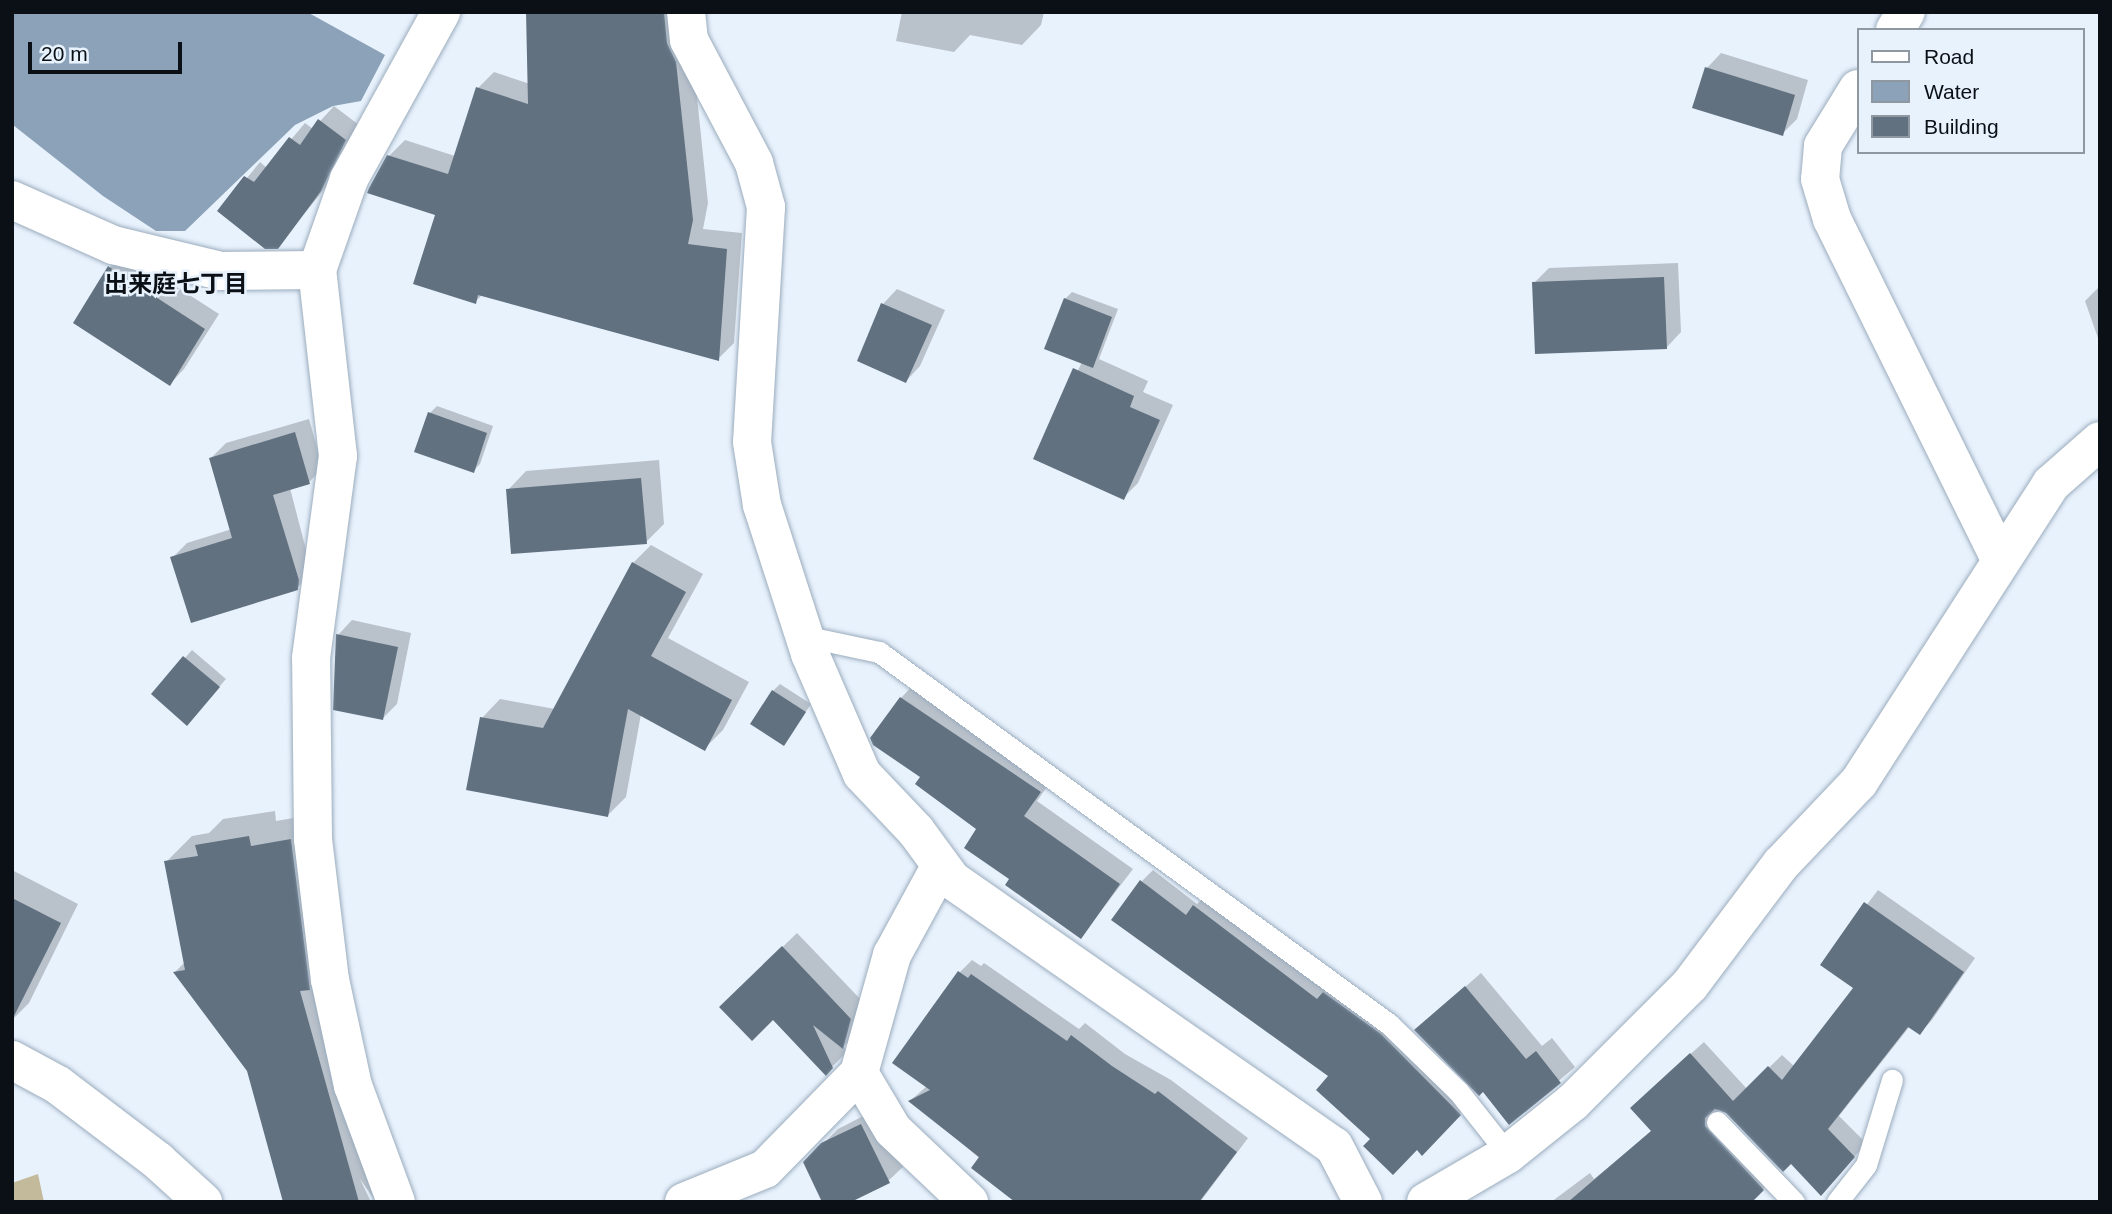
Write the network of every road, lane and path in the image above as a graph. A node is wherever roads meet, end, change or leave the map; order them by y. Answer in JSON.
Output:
{"nodes":[{"id":1,"x":441,"y":12,"type":"edge"},
{"id":2,"x":686,"y":12,"type":"edge"},
{"id":3,"x":1906,"y":12,"type":"edge"},
{"id":4,"x":1896,"y":28,"type":"edge"},
{"id":5,"x":1856,"y":92,"type":"edge"},
{"id":6,"x":12,"y":200,"type":"edge"},
{"id":7,"x":317,"y":270,"type":"junction"},
{"id":8,"x":2100,"y":442,"type":"edge"},
{"id":9,"x":2001,"y":561,"type":"junction"},
{"id":10,"x":803,"y":636,"type":"junction"},
{"id":11,"x":941,"y":865,"type":"junction"},
{"id":12,"x":12,"y":1060,"type":"edge"},
{"id":13,"x":859,"y":1073,"type":"junction"},
{"id":14,"x":1892,"y":1080,"type":"dead end"},
{"id":15,"x":1717,"y":1122,"type":"dead end"},
{"id":16,"x":1508,"y":1154,"type":"junction"},
{"id":17,"x":203,"y":1202,"type":"edge"},
{"id":18,"x":396,"y":1202,"type":"edge"},
{"id":19,"x":684,"y":1202,"type":"edge"},
{"id":20,"x":969,"y":1202,"type":"edge"},
{"id":21,"x":1363,"y":1202,"type":"edge"},
{"id":22,"x":1426,"y":1202,"type":"edge"},
{"id":23,"x":1794,"y":1202,"type":"edge"},
{"id":24,"x":1837,"y":1202,"type":"edge"}],
"edges":[{"from":1,"to":7,"type":"street"},
{"from":2,"to":10,"type":"street"},
{"from":3,"to":4,"type":"street"},
{"from":5,"to":9,"type":"street"},
{"from":6,"to":7,"type":"street"},
{"from":7,"to":18,"type":"street"},
{"from":8,"to":9,"type":"street"},
{"from":9,"to":16,"type":"street"},
{"from":10,"to":11,"type":"street"},
{"from":10,"to":16,"type":"lane"},
{"from":11,"to":13,"type":"street"},
{"from":11,"to":21,"type":"street"},
{"from":12,"to":17,"type":"street"},
{"from":13,"to":19,"type":"street"},
{"from":13,"to":20,"type":"street"},
{"from":14,"to":24,"type":"lane"},
{"from":15,"to":23,"type":"lane"},
{"from":16,"to":22,"type":"street"}]}
